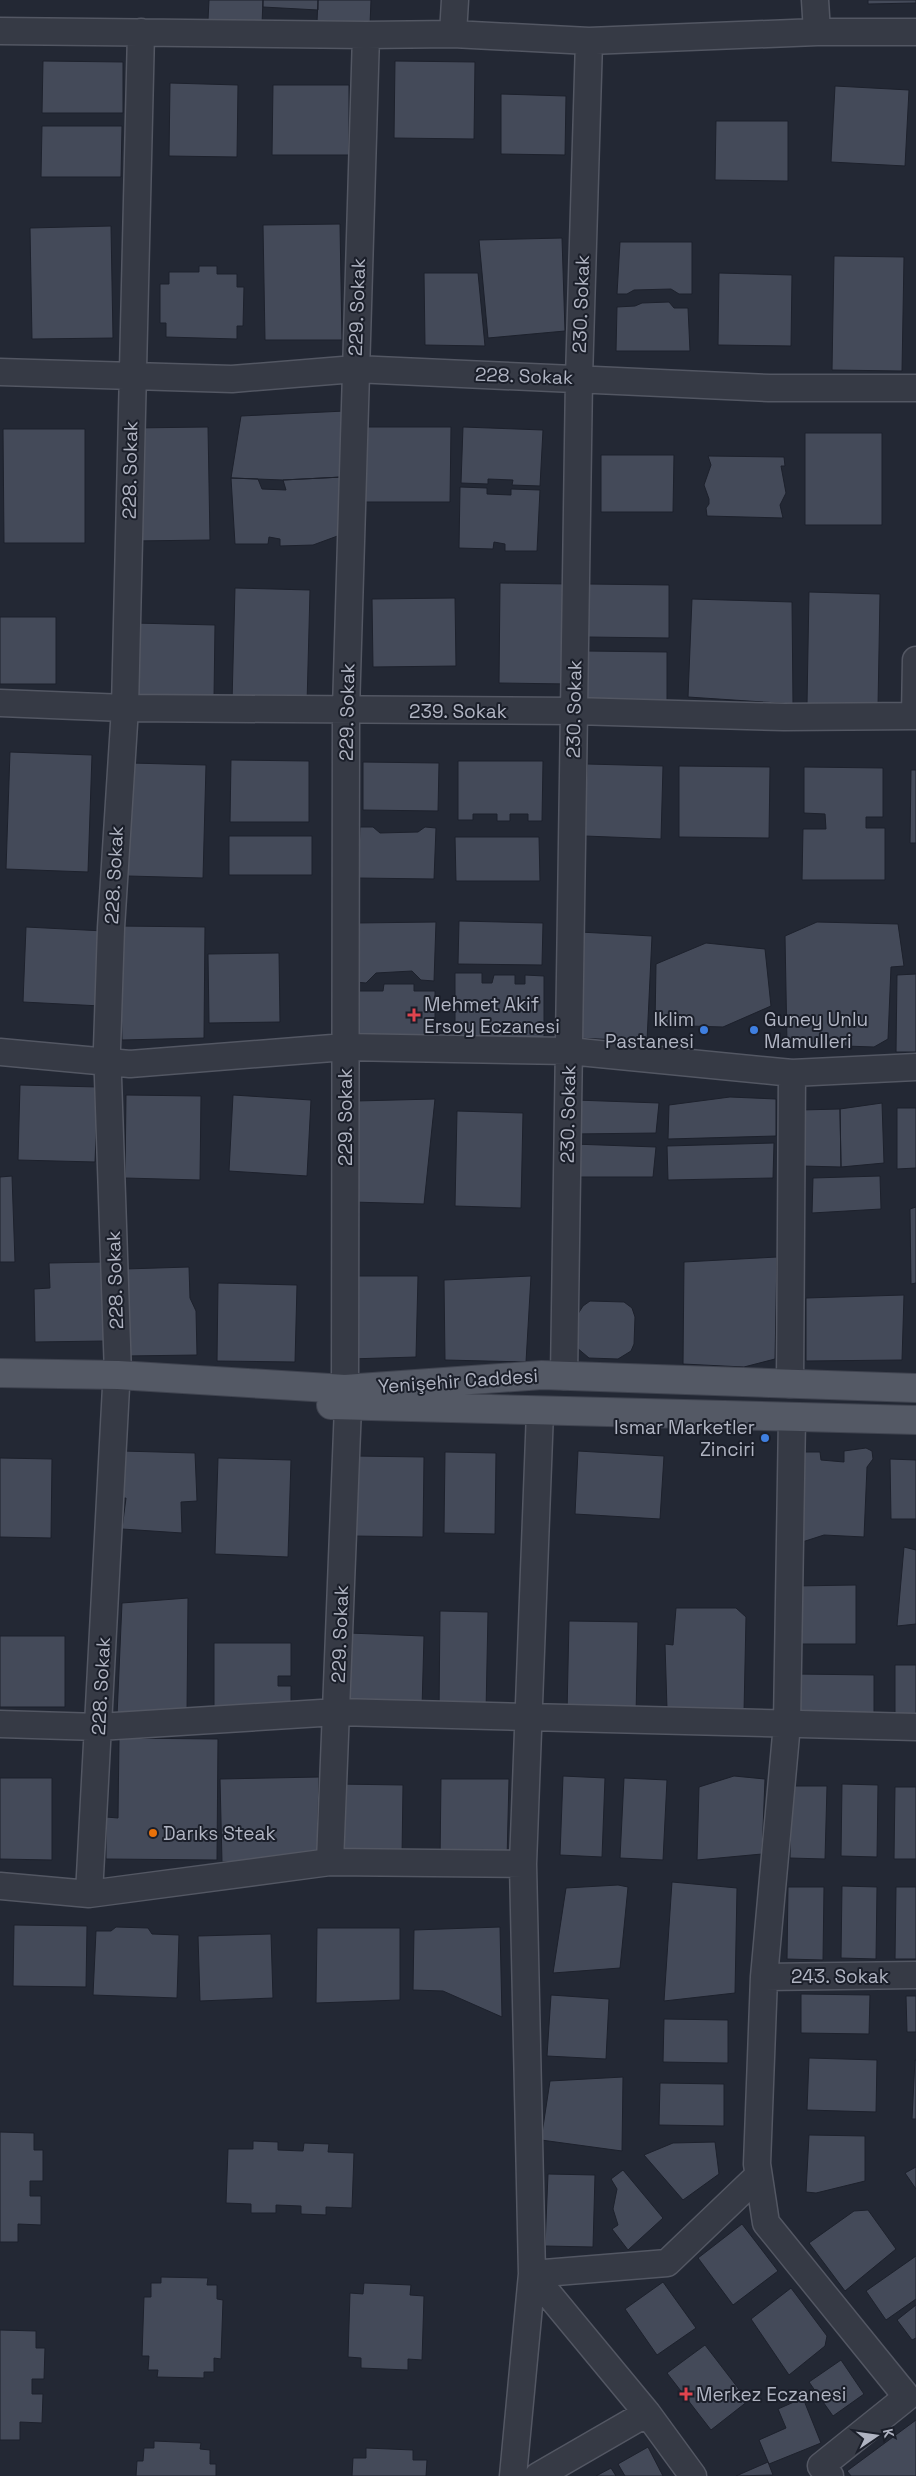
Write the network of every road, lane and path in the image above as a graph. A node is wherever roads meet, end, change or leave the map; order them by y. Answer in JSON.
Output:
{"nodes":[{"id":1,"x":455,"y":0,"type":"edge"},
{"id":2,"x":815,"y":0,"type":"edge"},
{"id":3,"x":0,"y":31,"type":"edge"},
{"id":4,"x":141,"y":32,"type":"junction"},
{"id":5,"x":817,"y":32,"type":"junction"},
{"id":6,"x":916,"y":32,"type":"edge"},
{"id":7,"x":453,"y":34,"type":"junction"},
{"id":8,"x":366,"y":35,"type":"junction"},
{"id":9,"x":589,"y":41,"type":"junction"},
{"id":10,"x":355,"y":369,"type":"junction"},
{"id":11,"x":0,"y":372,"type":"edge"},
{"id":12,"x":132,"y":374,"type":"junction"},
{"id":13,"x":579,"y":378,"type":"junction"},
{"id":14,"x":916,"y":388,"type":"edge"},
{"id":15,"x":916,"y":660,"type":"edge"},
{"id":16,"x":0,"y":703,"type":"edge"},
{"id":17,"x":124,"y":708,"type":"junction"},
{"id":18,"x":346,"y":710,"type":"junction"},
{"id":19,"x":574,"y":711,"type":"junction"},
{"id":20,"x":916,"y":716,"type":"edge"},
{"id":21,"x":346,"y":1047,"type":"junction"},
{"id":22,"x":569,"y":1051,"type":"junction"},
{"id":23,"x":0,"y":1052,"type":"edge"},
{"id":24,"x":108,"y":1062,"type":"junction"},
{"id":25,"x":916,"y":1067,"type":"edge"},
{"id":26,"x":792,"y":1073,"type":"junction"},
{"id":27,"x":0,"y":1373,"type":"edge"},
{"id":28,"x":564,"y":1376,"type":"junction"},
{"id":29,"x":117,"y":1381,"type":"junction"},
{"id":30,"x":790,"y":1384,"type":"junction"},
{"id":31,"x":0,"y":1385,"type":"edge"},
{"id":32,"x":916,"y":1388,"type":"edge"},
{"id":33,"x":347,"y":1398,"type":"junction"},
{"id":34,"x":540,"y":1411,"type":"junction"},
{"id":35,"x":792,"y":1417,"type":"junction"},
{"id":36,"x":916,"y":1420,"type":"edge"},
{"id":37,"x":337,"y":1712,"type":"junction"},
{"id":38,"x":530,"y":1718,"type":"junction"},
{"id":39,"x":0,"y":1724,"type":"edge"},
{"id":40,"x":787,"y":1724,"type":"junction"},
{"id":41,"x":99,"y":1727,"type":"junction"},
{"id":42,"x":916,"y":1727,"type":"edge"},
{"id":43,"x":330,"y":1862,"type":"junction"},
{"id":44,"x":523,"y":1864,"type":"junction"},
{"id":45,"x":0,"y":1886,"type":"edge"},
{"id":46,"x":89,"y":1894,"type":"junction"},
{"id":47,"x":916,"y":1975,"type":"edge"},
{"id":48,"x":764,"y":1976,"type":"junction"},
{"id":49,"x":758,"y":2176,"type":"junction"},
{"id":50,"x":532,"y":2274,"type":"junction"},
{"id":51,"x":913,"y":2398,"type":"edge"},
{"id":52,"x":647,"y":2413,"type":"junction"},
{"id":53,"x":819,"y":2473,"type":"edge"},
{"id":54,"x":513,"y":2476,"type":"edge"},
{"id":55,"x":538,"y":2476,"type":"edge"},
{"id":56,"x":693,"y":2476,"type":"edge"}],
"edges":[{"from":1,"to":7,"type":"street"},
{"from":2,"to":5,"type":"street"},
{"from":3,"to":4,"type":"street"},
{"from":4,"to":8,"type":"street"},
{"from":4,"to":12,"type":"street","name":"228. Sokak"},
{"from":5,"to":6,"type":"street"},
{"from":5,"to":9,"type":"street"},
{"from":7,"to":8,"type":"street"},
{"from":7,"to":9,"type":"street"},
{"from":8,"to":10,"type":"street","name":"229. Sokak"},
{"from":9,"to":13,"type":"street","name":"230. Sokak"},
{"from":10,"to":12,"type":"street","name":"228. Sokak"},
{"from":10,"to":13,"type":"street","name":"228. Sokak"},
{"from":10,"to":18,"type":"street","name":"229. Sokak"},
{"from":11,"to":12,"type":"street","name":"228. Sokak"},
{"from":12,"to":17,"type":"street","name":"228. Sokak"},
{"from":13,"to":14,"type":"street","name":"228. Sokak"},
{"from":13,"to":19,"type":"street","name":"230. Sokak"},
{"from":15,"to":20,"type":"street"},
{"from":16,"to":17,"type":"street","name":"239. Sokak"},
{"from":17,"to":18,"type":"street","name":"239. Sokak"},
{"from":17,"to":24,"type":"street","name":"228. Sokak"},
{"from":18,"to":19,"type":"street","name":"239. Sokak"},
{"from":18,"to":21,"type":"street","name":"229. Sokak"},
{"from":19,"to":20,"type":"street","name":"239. Sokak"},
{"from":19,"to":22,"type":"street","name":"230. Sokak"},
{"from":21,"to":22,"type":"street"},
{"from":21,"to":24,"type":"street"},
{"from":21,"to":33,"type":"street","name":"229. Sokak"},
{"from":22,"to":26,"type":"street"},
{"from":22,"to":28,"type":"street","name":"230. Sokak"},
{"from":23,"to":24,"type":"street"},
{"from":24,"to":29,"type":"street","name":"228. Sokak"},
{"from":25,"to":26,"type":"street"},
{"from":26,"to":30,"type":"street"},
{"from":27,"to":29,"type":"main road","name":"Yenişehir Caddesi"},
{"from":28,"to":30,"type":"main road","name":"Yenişehir Caddesi"},
{"from":28,"to":33,"type":"main road","name":"Yenişehir Caddesi"},
{"from":29,"to":31,"type":"main road","name":"Yenişehir Caddesi"},
{"from":29,"to":33,"type":"main road","name":"Yenişehir Caddesi"},
{"from":29,"to":41,"type":"street","name":"228. Sokak"},
{"from":30,"to":32,"type":"main road","name":"Yenişehir Caddesi"},
{"from":33,"to":34,"type":"main road","name":"Yenişehir Caddesi"},
{"from":33,"to":37,"type":"street","name":"229. Sokak"},
{"from":34,"to":35,"type":"main road","name":"Yenişehir Caddesi"},
{"from":34,"to":38,"type":"street"},
{"from":35,"to":36,"type":"main road","name":"Yenişehir Caddesi"},
{"from":35,"to":40,"type":"street"},
{"from":37,"to":38,"type":"street"},
{"from":37,"to":41,"type":"street"},
{"from":37,"to":43,"type":"street","name":"229. Sokak"},
{"from":38,"to":40,"type":"street"},
{"from":38,"to":44,"type":"street"},
{"from":39,"to":41,"type":"street"},
{"from":40,"to":42,"type":"street"},
{"from":40,"to":48,"type":"street"},
{"from":41,"to":46,"type":"street","name":"228. Sokak"},
{"from":43,"to":44,"type":"street"},
{"from":43,"to":46,"type":"street"},
{"from":44,"to":50,"type":"street"},
{"from":45,"to":46,"type":"street"},
{"from":47,"to":48,"type":"street","name":"243. Sokak"},
{"from":48,"to":49,"type":"street"},
{"from":49,"to":50,"type":"street"},
{"from":49,"to":51,"type":"street"},
{"from":50,"to":52,"type":"street"},
{"from":50,"to":54,"type":"street"},
{"from":51,"to":53,"type":"street"},
{"from":52,"to":55,"type":"street"},
{"from":52,"to":56,"type":"street"}]}
